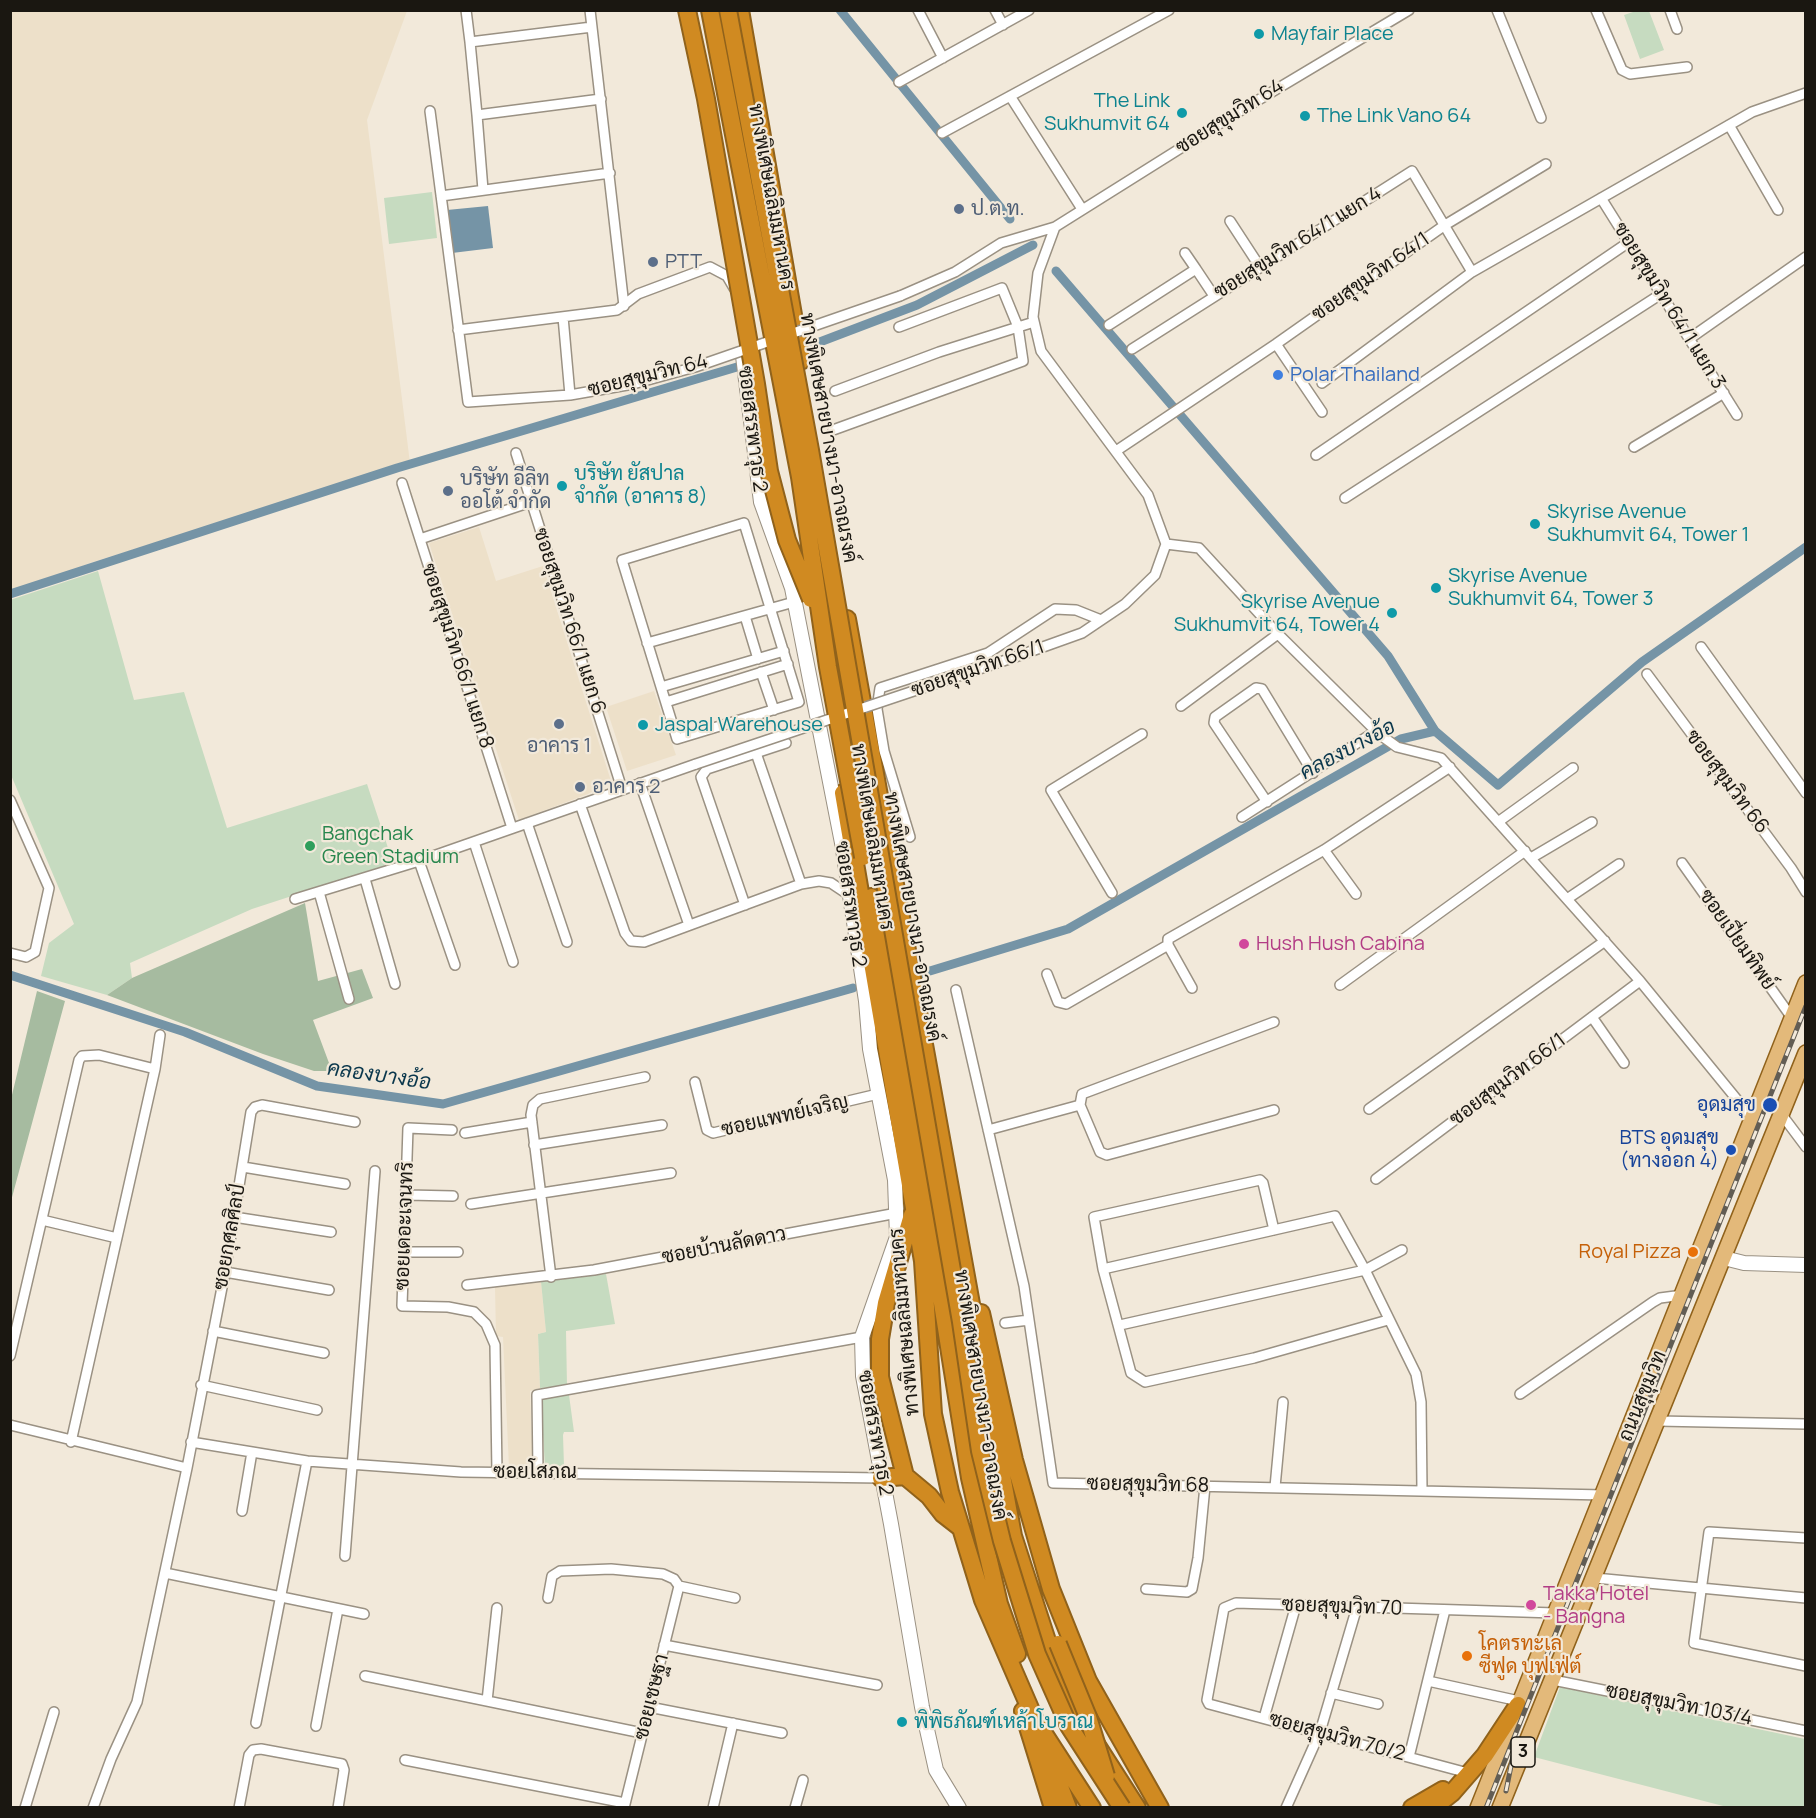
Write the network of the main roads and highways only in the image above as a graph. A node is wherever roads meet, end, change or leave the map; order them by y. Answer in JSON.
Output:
{"nodes":[{"id":1,"x":687,"y":10,"type":"edge"},
{"id":2,"x":710,"y":10,"type":"edge"},
{"id":3,"x":717,"y":10,"type":"edge"},
{"id":4,"x":728,"y":10,"type":"edge"},
{"id":5,"x":740,"y":10,"type":"edge"},
{"id":6,"x":821,"y":625,"type":"junction"},
{"id":7,"x":1806,"y":983,"type":"edge"},
{"id":8,"x":1806,"y":1053,"type":"edge"},
{"id":9,"x":914,"y":1204,"type":"junction"},
{"id":10,"x":961,"y":1246,"type":"junction"},
{"id":11,"x":1702,"y":1248,"type":"junction"},
{"id":12,"x":1724,"y":1258,"type":"junction"},
{"id":13,"x":1001,"y":1474,"type":"junction"},
{"id":14,"x":905,"y":1476,"type":"junction"},
{"id":15,"x":881,"y":1478,"type":"road end"},
{"id":16,"x":1604,"y":1495,"type":"junction"},
{"id":17,"x":1625,"y":1502,"type":"junction"},
{"id":18,"x":961,"y":1528,"type":"junction"},
{"id":19,"x":1010,"y":1663,"type":"junction"},
{"id":20,"x":1520,"y":1698,"type":"junction"},
{"id":21,"x":1035,"y":1720,"type":"junction"},
{"id":22,"x":1468,"y":1773,"type":"junction"},
{"id":23,"x":1053,"y":1808,"type":"edge"},
{"id":24,"x":1068,"y":1808,"type":"edge"},
{"id":25,"x":1092,"y":1808,"type":"edge"},
{"id":26,"x":1099,"y":1808,"type":"edge"},
{"id":27,"x":1114,"y":1808,"type":"edge"},
{"id":28,"x":1122,"y":1808,"type":"edge"},
{"id":29,"x":1137,"y":1808,"type":"edge"},
{"id":30,"x":1160,"y":1808,"type":"edge"},
{"id":31,"x":1412,"y":1808,"type":"edge"},
{"id":32,"x":1433,"y":1808,"type":"edge"},
{"id":33,"x":1478,"y":1808,"type":"edge"},
{"id":34,"x":1500,"y":1808,"type":"edge"}],
"edges":[{"from":1,"to":6,"type":"highway","bridge":true},
{"from":2,"to":6,"type":"highway","name":"ทางพิเศษสายบางนา-อาจณรงค์","bridge":true},
{"from":3,"to":9,"type":"highway","name":"ทางพิเศษเฉลิมมหานคร"},
{"from":4,"to":28,"type":"highway","name":"ทางพิเศษสายบางนา-อาจณรงค์","bridge":true},
{"from":5,"to":10,"type":"highway","name":"ทางพิเศษเฉลิมมหานคร"},
{"from":6,"to":26,"type":"highway","name":"ทางพิเศษสายบางนา-อาจณรงค์","bridge":true},
{"from":7,"to":11,"type":"main road","name":"ถนนสุขุมวิท"},
{"from":8,"to":12,"type":"main road","name":"ถนนสุขุมวิท"},
{"from":9,"to":14,"type":"highway"},
{"from":9,"to":18,"type":"highway","name":"ทางพิเศษเฉลิมมหานคร"},
{"from":10,"to":13,"type":"highway","name":"ทางพิเศษเฉลิมมหานคร"},
{"from":10,"to":30,"type":"highway"},
{"from":11,"to":12,"type":"main road"},
{"from":11,"to":16,"type":"main road","name":"ถนนสุขุมวิท"},
{"from":12,"to":17,"type":"main road","name":"ถนนสุขุมวิท"},
{"from":13,"to":27,"type":"highway","bridge":true},
{"from":13,"to":29,"type":"highway"},
{"from":14,"to":15,"type":"highway"},
{"from":14,"to":18,"type":"highway"},
{"from":16,"to":17,"type":"main road"},
{"from":16,"to":20,"type":"main road","name":"ถนนสุขุมวิท"},
{"from":17,"to":34,"type":"main road","name":"ถนนสุขุมวิท","number":"3"},
{"from":18,"to":19,"type":"highway","name":"ทางพิเศษเฉลิมมหานคร"},
{"from":19,"to":21,"type":"highway"},
{"from":19,"to":23,"type":"highway"},
{"from":20,"to":22,"type":"highway"},
{"from":20,"to":33,"type":"main road","name":"ถนนสุขุมวิท","number":"3"},
{"from":21,"to":24,"type":"highway"},
{"from":21,"to":25,"type":"highway"},
{"from":22,"to":31,"type":"highway"},
{"from":22,"to":32,"type":"highway"}]}
